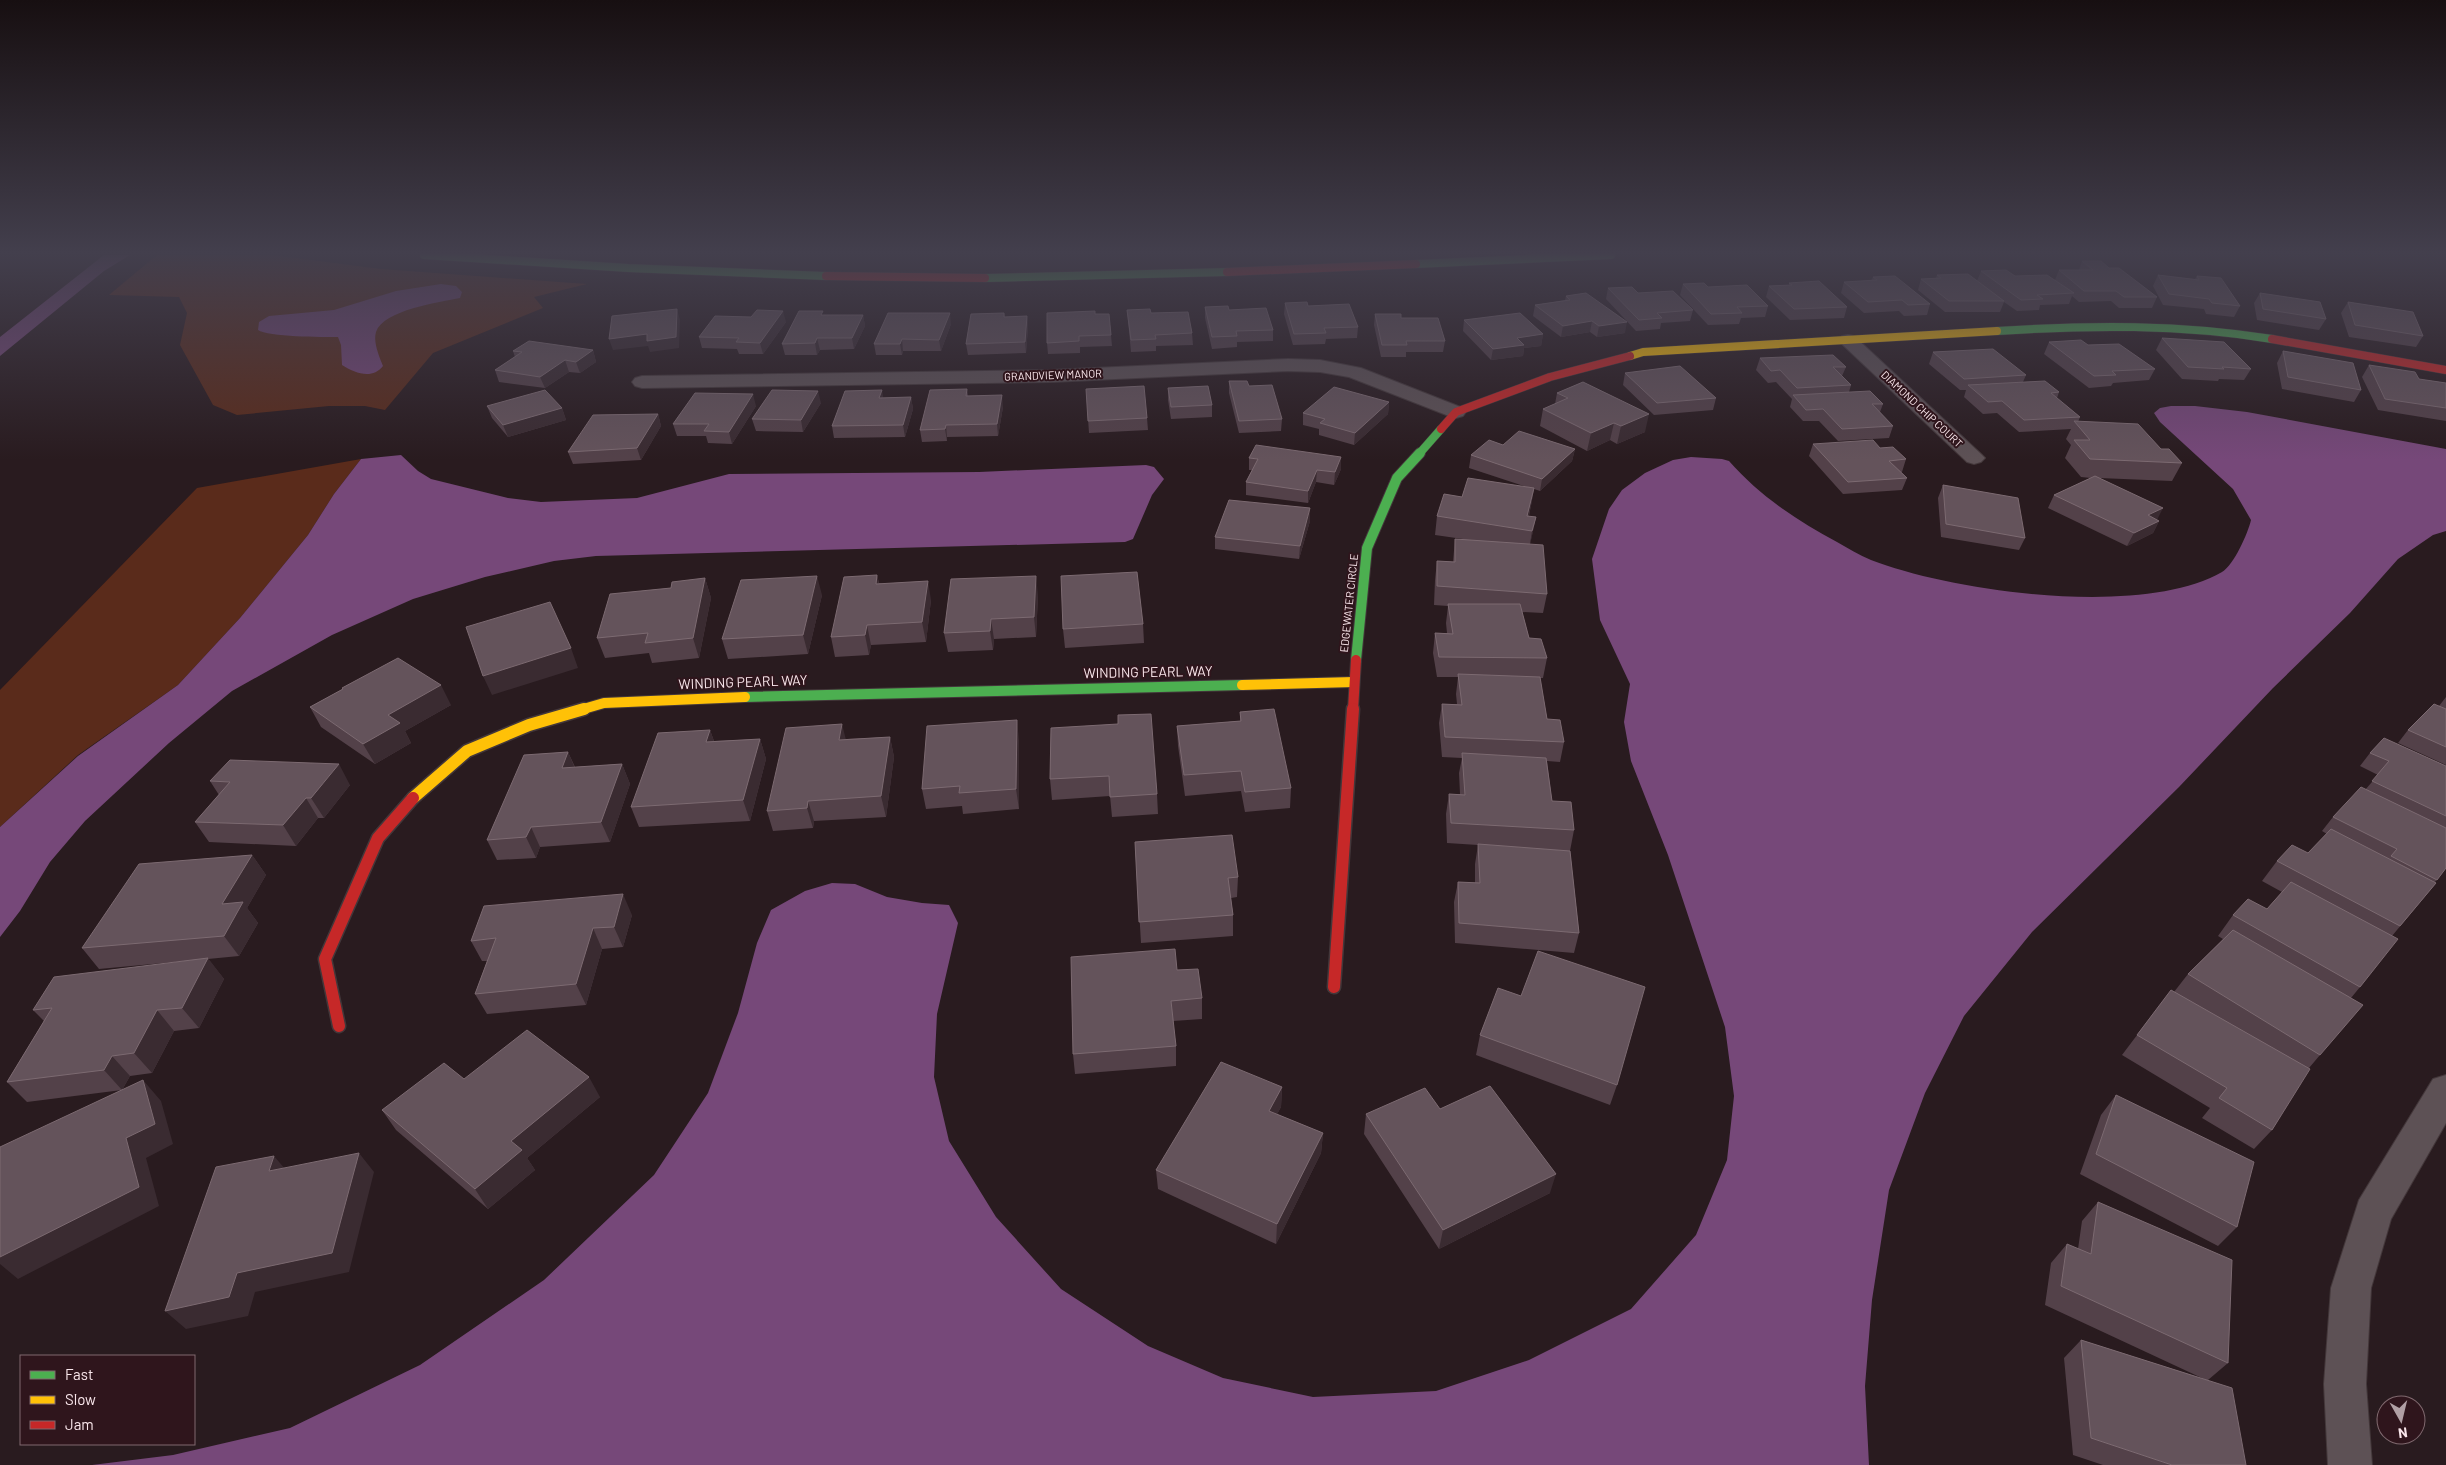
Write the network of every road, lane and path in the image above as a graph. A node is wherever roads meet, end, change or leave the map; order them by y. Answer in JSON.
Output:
{"nodes":[{"id":1,"x":1848,"y":340,"type":"junction"},
{"id":2,"x":2446,"y":370,"type":"edge"},
{"id":3,"x":642,"y":382,"type":"dead end"},
{"id":4,"x":1456,"y":412,"type":"junction"},
{"id":5,"x":1974,"y":458,"type":"dead end"},
{"id":6,"x":1354,"y":682,"type":"junction"},
{"id":7,"x":1334,"y":987,"type":"dead end"},
{"id":8,"x":339,"y":1026,"type":"dead end"},
{"id":9,"x":2446,"y":1090,"type":"edge"},
{"id":10,"x":2350,"y":1465,"type":"edge"}],
"edges":[{"from":1,"to":2,"type":"street","name":"EDGEWATER CIRCLE"},
{"from":1,"to":4,"type":"street","name":"EDGEWATER CIRCLE"},
{"from":1,"to":5,"type":"street","name":"DIAMOND CHIP COURT"},
{"from":3,"to":4,"type":"street","name":"GRANDVIEW MANOR"},
{"from":4,"to":6,"type":"street","name":"EDGEWATER CIRCLE"},
{"from":6,"to":7,"type":"street","name":"EDGEWATER CIRCLE"},
{"from":6,"to":8,"type":"street","name":"WINDING PEARL WAY"},
{"from":9,"to":10,"type":"street"}]}
